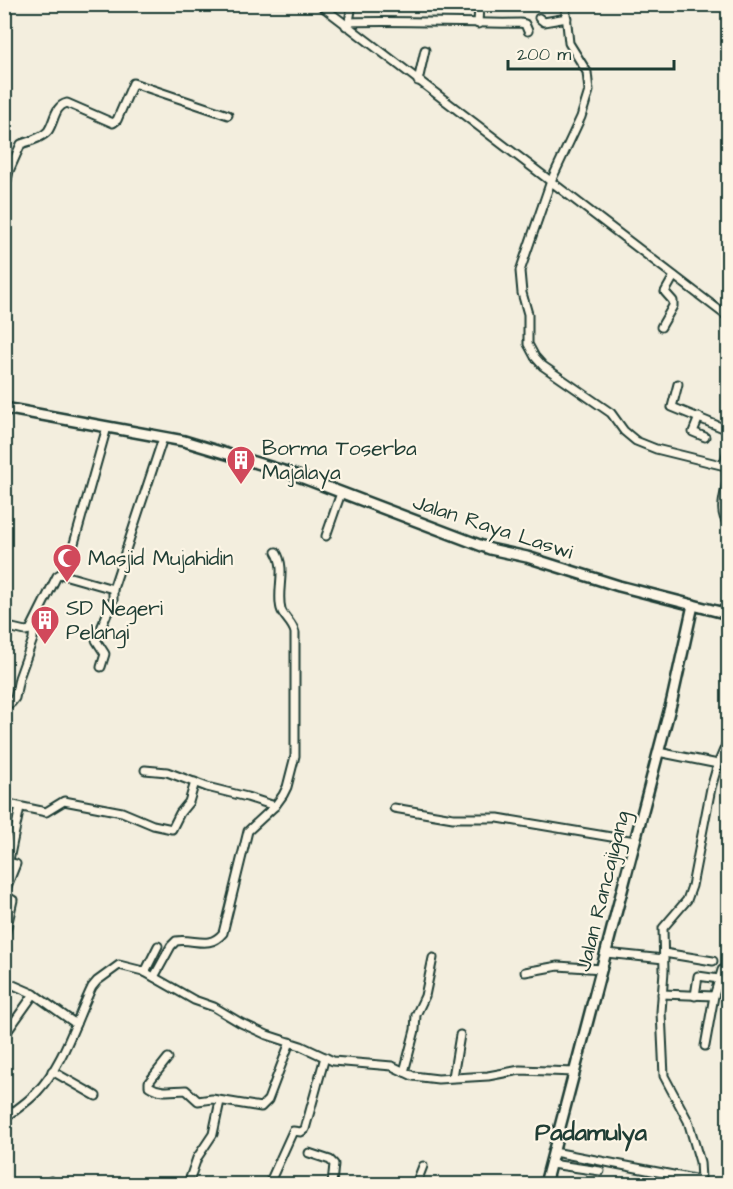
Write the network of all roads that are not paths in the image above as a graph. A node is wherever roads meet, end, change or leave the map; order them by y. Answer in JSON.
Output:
{"nodes":[{"id":1,"x":319,"y":4,"type":"edge"},
{"id":2,"x":352,"y":4,"type":"edge"},
{"id":3,"x":478,"y":4,"type":"edge"},
{"id":4,"x":565,"y":4,"type":"edge"},
{"id":5,"x":539,"y":18,"type":"dead end"},
{"id":6,"x":567,"y":18,"type":"junction"},
{"id":7,"x":347,"y":24,"type":"junction"},
{"id":8,"x":478,"y":24,"type":"junction"},
{"id":9,"x":528,"y":31,"type":"dead end"},
{"id":10,"x":425,"y":50,"type":"dead end"},
{"id":11,"x":418,"y":81,"type":"junction"},
{"id":12,"x":228,"y":115,"type":"dead end"},
{"id":13,"x":554,"y":184,"type":"junction"},
{"id":14,"x":4,"y":194,"type":"edge"},
{"id":15,"x":674,"y":276,"type":"junction"},
{"id":16,"x":729,"y":316,"type":"edge"},
{"id":17,"x":661,"y":327,"type":"dead end"},
{"id":18,"x":678,"y":384,"type":"dead end"},
{"id":19,"x":4,"y":408,"type":"edge"},
{"id":20,"x":699,"y":417,"type":"junction"},
{"id":21,"x":107,"y":427,"type":"junction"},
{"id":22,"x":729,"y":430,"type":"edge"},
{"id":23,"x":705,"y":437,"type":"dead end"},
{"id":24,"x":162,"y":438,"type":"junction"},
{"id":25,"x":729,"y":450,"type":"edge"},
{"id":26,"x":726,"y":461,"type":"edge"},
{"id":27,"x":341,"y":493,"type":"junction"},
{"id":28,"x":729,"y":524,"type":"edge"},
{"id":29,"x":326,"y":537,"type":"dead end"},
{"id":30,"x":276,"y":552,"type":"dead end"},
{"id":31,"x":62,"y":574,"type":"junction"},
{"id":32,"x":113,"y":589,"type":"junction"},
{"id":33,"x":693,"y":605,"type":"junction"},
{"id":34,"x":729,"y":614,"type":"edge"},
{"id":35,"x":34,"y":624,"type":"junction"},
{"id":36,"x":7,"y":627,"type":"edge"},
{"id":37,"x":4,"y":640,"type":"edge"},
{"id":38,"x":101,"y":667,"type":"dead end"},
{"id":39,"x":4,"y":704,"type":"edge"},
{"id":40,"x":729,"y":740,"type":"edge"},
{"id":41,"x":658,"y":752,"type":"junction"},
{"id":42,"x":711,"y":763,"type":"junction"},
{"id":43,"x":145,"y":770,"type":"dead end"},
{"id":44,"x":195,"y":782,"type":"junction"},
{"id":45,"x":4,"y":803,"type":"edge"},
{"id":46,"x":275,"y":806,"type":"junction"},
{"id":47,"x":20,"y":807,"type":"junction"},
{"id":48,"x":394,"y":808,"type":"dead end"},
{"id":49,"x":635,"y":841,"type":"junction"},
{"id":50,"x":4,"y":894,"type":"edge"},
{"id":51,"x":4,"y":940,"type":"edge"},
{"id":52,"x":158,"y":946,"type":"dead end"},
{"id":53,"x":606,"y":953,"type":"junction"},
{"id":54,"x":661,"y":957,"type":"junction"},
{"id":55,"x":433,"y":958,"type":"dead end"},
{"id":56,"x":713,"y":960,"type":"dead end"},
{"id":57,"x":729,"y":968,"type":"edge"},
{"id":58,"x":602,"y":969,"type":"junction"},
{"id":59,"x":145,"y":972,"type":"junction"},
{"id":60,"x":525,"y":972,"type":"dead end"},
{"id":61,"x":154,"y":977,"type":"junction"},
{"id":62,"x":4,"y":981,"type":"edge"},
{"id":63,"x":719,"y":981,"type":"junction"},
{"id":64,"x":729,"y":987,"type":"edge"},
{"id":65,"x":34,"y":994,"type":"junction"},
{"id":66,"x":662,"y":994,"type":"junction"},
{"id":67,"x":695,"y":996,"type":"junction"},
{"id":68,"x":714,"y":996,"type":"junction"},
{"id":69,"x":76,"y":1024,"type":"junction"},
{"id":70,"x":460,"y":1035,"type":"dead end"},
{"id":71,"x":4,"y":1036,"type":"edge"},
{"id":72,"x":290,"y":1042,"type":"junction"},
{"id":73,"x":705,"y":1046,"type":"dead end"},
{"id":74,"x":325,"y":1057,"type":"junction"},
{"id":75,"x":168,"y":1058,"type":"dead end"},
{"id":76,"x":52,"y":1071,"type":"junction"},
{"id":77,"x":404,"y":1072,"type":"junction"},
{"id":78,"x":574,"y":1072,"type":"junction"},
{"id":79,"x":453,"y":1077,"type":"junction"},
{"id":80,"x":96,"y":1096,"type":"dead end"},
{"id":81,"x":220,"y":1101,"type":"junction"},
{"id":82,"x":5,"y":1119,"type":"edge"},
{"id":83,"x":554,"y":1152,"type":"junction"},
{"id":84,"x":309,"y":1153,"type":"dead end"},
{"id":85,"x":550,"y":1164,"type":"junction"},
{"id":86,"x":423,"y":1166,"type":"dead end"},
{"id":87,"x":600,"y":1171,"type":"dead end"},
{"id":88,"x":694,"y":1180,"type":"edge"},
{"id":89,"x":188,"y":1185,"type":"edge"},
{"id":90,"x":269,"y":1185,"type":"edge"},
{"id":91,"x":332,"y":1185,"type":"edge"},
{"id":92,"x":416,"y":1185,"type":"edge"},
{"id":93,"x":544,"y":1185,"type":"edge"}],
"edges":[{"from":1,"to":7,"type":"street"},
{"from":2,"to":7,"type":"street"},
{"from":3,"to":8,"type":"street"},
{"from":4,"to":6,"type":"street"},
{"from":5,"to":6,"type":"street"},
{"from":6,"to":13,"type":"street"},
{"from":7,"to":8,"type":"street"},
{"from":7,"to":11,"type":"street"},
{"from":8,"to":9,"type":"street"},
{"from":10,"to":11,"type":"street"},
{"from":11,"to":13,"type":"street"},
{"from":12,"to":14,"type":"street"},
{"from":13,"to":15,"type":"street"},
{"from":13,"to":26,"type":"street"},
{"from":15,"to":16,"type":"street"},
{"from":15,"to":17,"type":"street"},
{"from":18,"to":20,"type":"street"},
{"from":19,"to":21,"type":"main road","name":"Jalan Raya Laswi"},
{"from":20,"to":22,"type":"street"},
{"from":20,"to":23,"type":"street"},
{"from":21,"to":24,"type":"main road","name":"Jalan Raya Laswi"},
{"from":21,"to":31,"type":"street"},
{"from":24,"to":27,"type":"main road","name":"Jalan Raya Laswi"},
{"from":24,"to":32,"type":"street"},
{"from":25,"to":26,"type":"street"},
{"from":26,"to":28,"type":"street"},
{"from":27,"to":29,"type":"street"},
{"from":27,"to":33,"type":"main road","name":"Jalan Raya Laswi"},
{"from":30,"to":46,"type":"street"},
{"from":31,"to":32,"type":"street"},
{"from":31,"to":35,"type":"street"},
{"from":32,"to":38,"type":"street"},
{"from":33,"to":34,"type":"main road","name":"Jalan Raya Laswi"},
{"from":33,"to":41,"type":"main road","name":"Jalan Rancajigang"},
{"from":35,"to":36,"type":"street"},
{"from":35,"to":39,"type":"street"},
{"from":36,"to":37,"type":"street"},
{"from":40,"to":42,"type":"street"},
{"from":41,"to":42,"type":"street"},
{"from":41,"to":49,"type":"main road","name":"Jalan Rancajigang"},
{"from":42,"to":54,"type":"street"},
{"from":43,"to":44,"type":"street"},
{"from":44,"to":46,"type":"street"},
{"from":44,"to":47,"type":"street"},
{"from":45,"to":47,"type":"street"},
{"from":46,"to":61,"type":"street"},
{"from":47,"to":50,"type":"street"},
{"from":48,"to":49,"type":"street"},
{"from":49,"to":53,"type":"main road","name":"Jalan Rancajigang"},
{"from":50,"to":51,"type":"street"},
{"from":52,"to":59,"type":"street"},
{"from":53,"to":54,"type":"street"},
{"from":53,"to":58,"type":"main road","name":"Jalan Rancajigang"},
{"from":54,"to":56,"type":"street"},
{"from":54,"to":66,"type":"street"},
{"from":55,"to":77,"type":"street"},
{"from":57,"to":63,"type":"street"},
{"from":58,"to":60,"type":"street"},
{"from":58,"to":78,"type":"main road","name":"Jalan Rancajigang"},
{"from":59,"to":61,"type":"street"},
{"from":59,"to":69,"type":"street"},
{"from":61,"to":72,"type":"street"},
{"from":62,"to":65,"type":"street"},
{"from":63,"to":64,"type":"street"},
{"from":63,"to":67,"type":"street"},
{"from":63,"to":68,"type":"street"},
{"from":65,"to":69,"type":"street"},
{"from":65,"to":71,"type":"street"},
{"from":66,"to":67,"type":"street"},
{"from":66,"to":88,"type":"street"},
{"from":67,"to":68,"type":"street"},
{"from":68,"to":73,"type":"street"},
{"from":69,"to":76,"type":"street"},
{"from":70,"to":79,"type":"street"},
{"from":72,"to":74,"type":"street"},
{"from":72,"to":81,"type":"street"},
{"from":74,"to":77,"type":"street"},
{"from":74,"to":90,"type":"street"},
{"from":75,"to":81,"type":"street"},
{"from":76,"to":80,"type":"street"},
{"from":76,"to":82,"type":"street"},
{"from":77,"to":79,"type":"street"},
{"from":78,"to":79,"type":"street"},
{"from":78,"to":83,"type":"main road","name":"Jalan Rancajigang"},
{"from":81,"to":89,"type":"street"},
{"from":83,"to":85,"type":"main road","name":"Jalan Rancajigang"},
{"from":83,"to":88,"type":"street"},
{"from":84,"to":91,"type":"street"},
{"from":85,"to":87,"type":"street"},
{"from":85,"to":93,"type":"main road","name":"Jalan Rancajigang"},
{"from":86,"to":92,"type":"street"}]}
